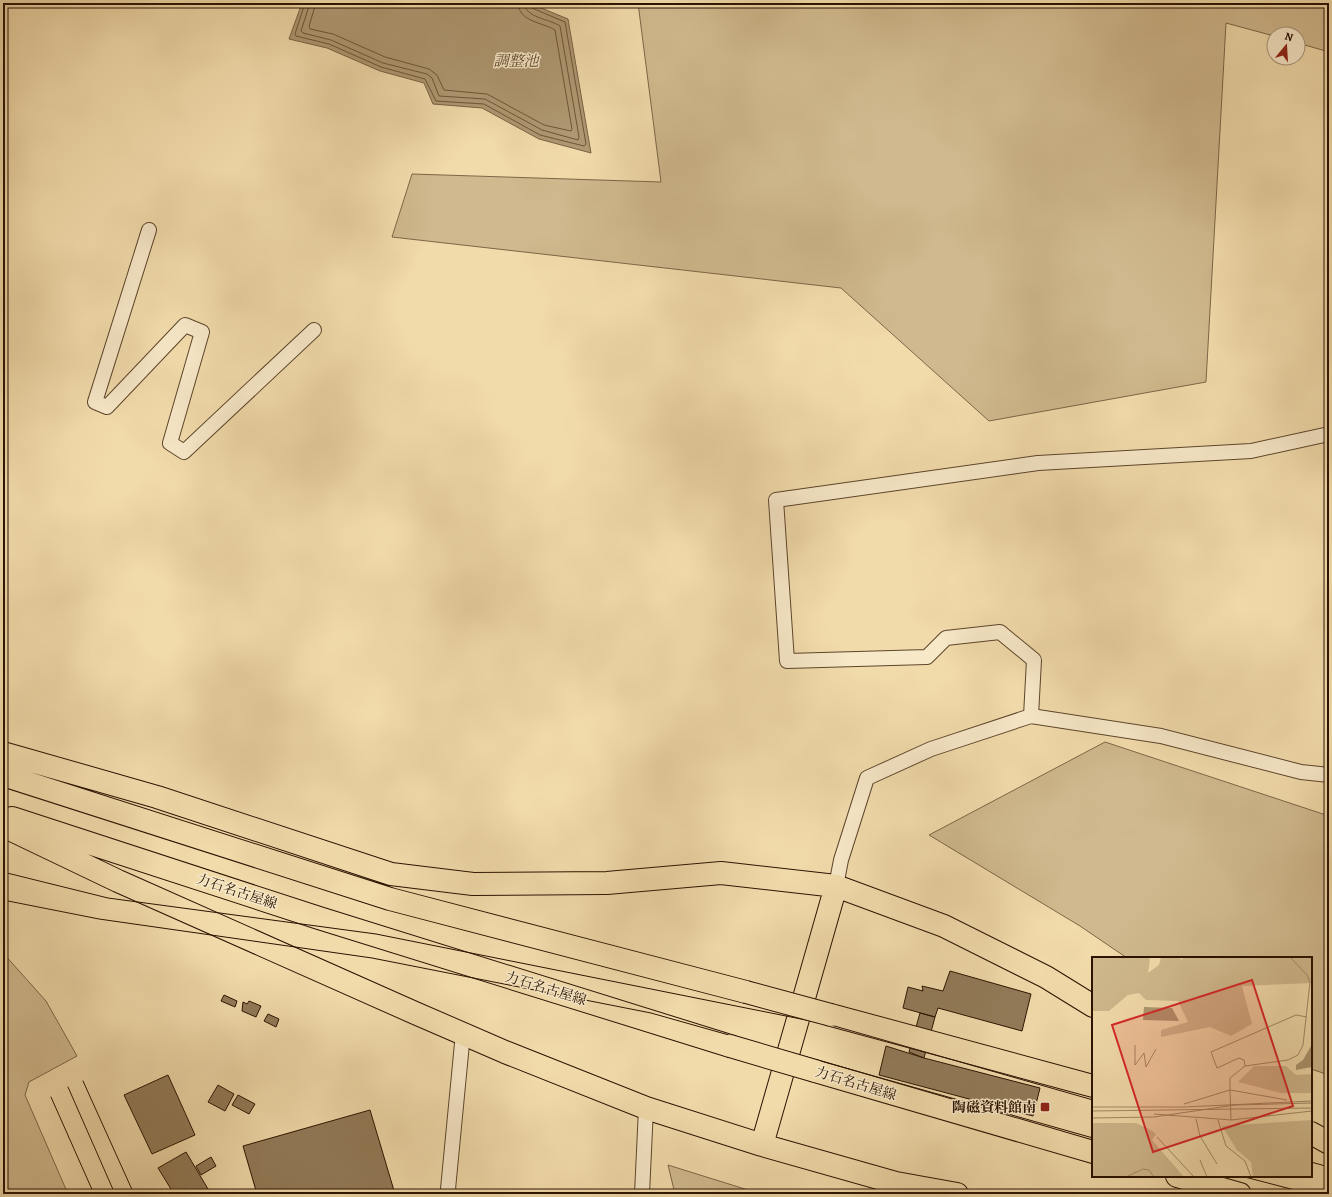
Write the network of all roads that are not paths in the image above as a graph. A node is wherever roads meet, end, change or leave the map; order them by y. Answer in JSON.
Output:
{"nodes":[{"id":1,"x":149,"y":230,"type":"dead end"},
{"id":2,"x":314,"y":330,"type":"dead end"},
{"id":3,"x":1329,"y":434,"type":"edge"},
{"id":4,"x":1031,"y":716,"type":"junction"},
{"id":5,"x":3,"y":753,"type":"edge"},
{"id":6,"x":3,"y":775,"type":"edge"},
{"id":7,"x":1329,"y":775,"type":"edge"},
{"id":8,"x":3,"y":815,"type":"edge"},
{"id":9,"x":3,"y":826,"type":"edge"},
{"id":10,"x":836,"y":886,"type":"junction"},
{"id":11,"x":1092,"y":1005,"type":"edge"},
{"id":12,"x":463,"y":1033,"type":"junction"},
{"id":13,"x":1092,"y":1086,"type":"edge"},
{"id":14,"x":646,"y":1108,"type":"junction"},
{"id":15,"x":1312,"y":1134,"type":"edge"},
{"id":16,"x":1329,"y":1143,"type":"edge"},
{"id":17,"x":762,"y":1145,"type":"junction"},
{"id":18,"x":1312,"y":1147,"type":"edge"},
{"id":19,"x":1092,"y":1152,"type":"edge"},
{"id":20,"x":1329,"y":1152,"type":"edge"},
{"id":21,"x":1180,"y":1177,"type":"edge"},
{"id":22,"x":450,"y":1194,"type":"edge"},
{"id":23,"x":642,"y":1194,"type":"edge"},
{"id":24,"x":956,"y":1194,"type":"edge"},
{"id":25,"x":1240,"y":1194,"type":"edge"}],
"edges":[{"from":1,"to":2,"type":"lane"},
{"from":3,"to":4,"type":"lane"},
{"from":4,"to":7,"type":"lane"},
{"from":4,"to":10,"type":"lane"},
{"from":5,"to":10,"type":"main road"},
{"from":6,"to":13,"type":"main road","bridge":true},
{"from":8,"to":19,"type":"main road","name":"力石名古屋線","bridge":true},
{"from":9,"to":12,"type":"main road"},
{"from":10,"to":11,"type":"main road"},
{"from":10,"to":17,"type":"main road"},
{"from":12,"to":14,"type":"main road"},
{"from":12,"to":22,"type":"lane"},
{"from":14,"to":17,"type":"main road"},
{"from":14,"to":23,"type":"lane"},
{"from":15,"to":16,"type":"main road"},
{"from":17,"to":24,"type":"main road"},
{"from":18,"to":20,"type":"main road"},
{"from":21,"to":25,"type":"main road"}]}
